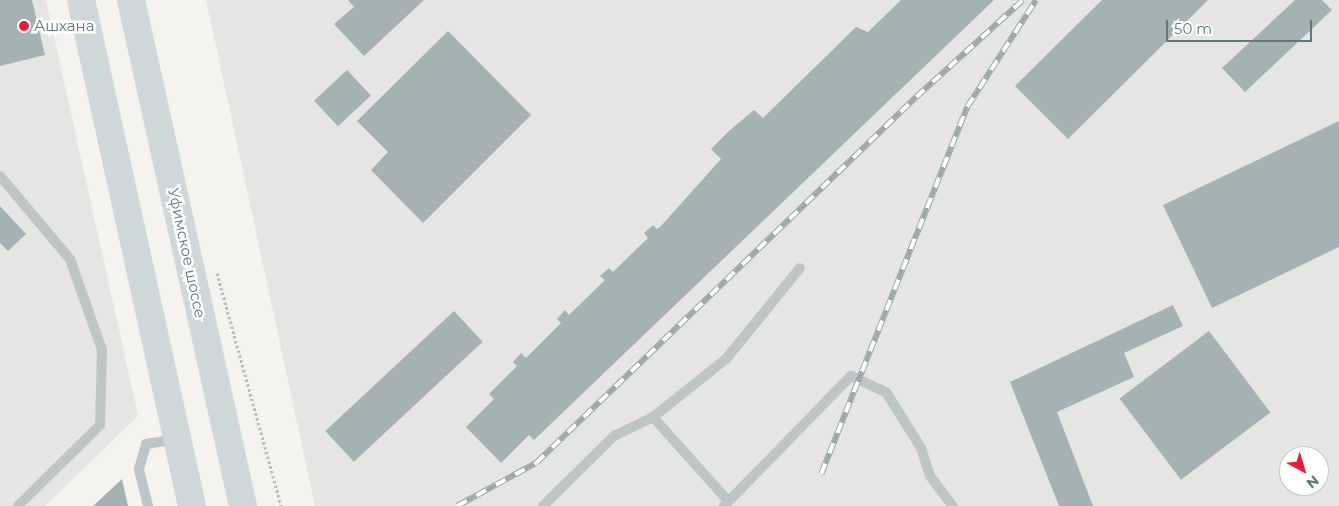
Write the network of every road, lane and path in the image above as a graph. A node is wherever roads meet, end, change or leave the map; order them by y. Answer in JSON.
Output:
{"nodes":[{"id":1,"x":81,"y":0,"type":"edge"},
{"id":2,"x":131,"y":0,"type":"edge"},
{"id":3,"x":0,"y":176,"type":"edge"},
{"id":4,"x":216,"y":268,"type":"dead end"},
{"id":5,"x":800,"y":268,"type":"dead end"},
{"id":6,"x":653,"y":417,"type":"junction"},
{"id":7,"x":177,"y":439,"type":"junction"},
{"id":8,"x":726,"y":504,"type":"edge"},
{"id":9,"x":18,"y":506,"type":"edge"},
{"id":10,"x":148,"y":506,"type":"edge"},
{"id":11,"x":192,"y":506,"type":"edge"},
{"id":12,"x":243,"y":506,"type":"edge"},
{"id":13,"x":281,"y":506,"type":"edge"},
{"id":14,"x":543,"y":506,"type":"edge"},
{"id":15,"x":953,"y":506,"type":"edge"}],
"edges":[{"from":1,"to":7,"type":"main road"},
{"from":2,"to":12,"type":"main road","name":"Уфимское шоссе"},
{"from":3,"to":9,"type":"lane"},
{"from":4,"to":13,"type":"path"},
{"from":5,"to":6,"type":"lane"},
{"from":6,"to":8,"type":"lane"},
{"from":6,"to":14,"type":"lane"},
{"from":7,"to":10,"type":"lane"},
{"from":7,"to":11,"type":"main road"},
{"from":8,"to":15,"type":"lane"}]}
